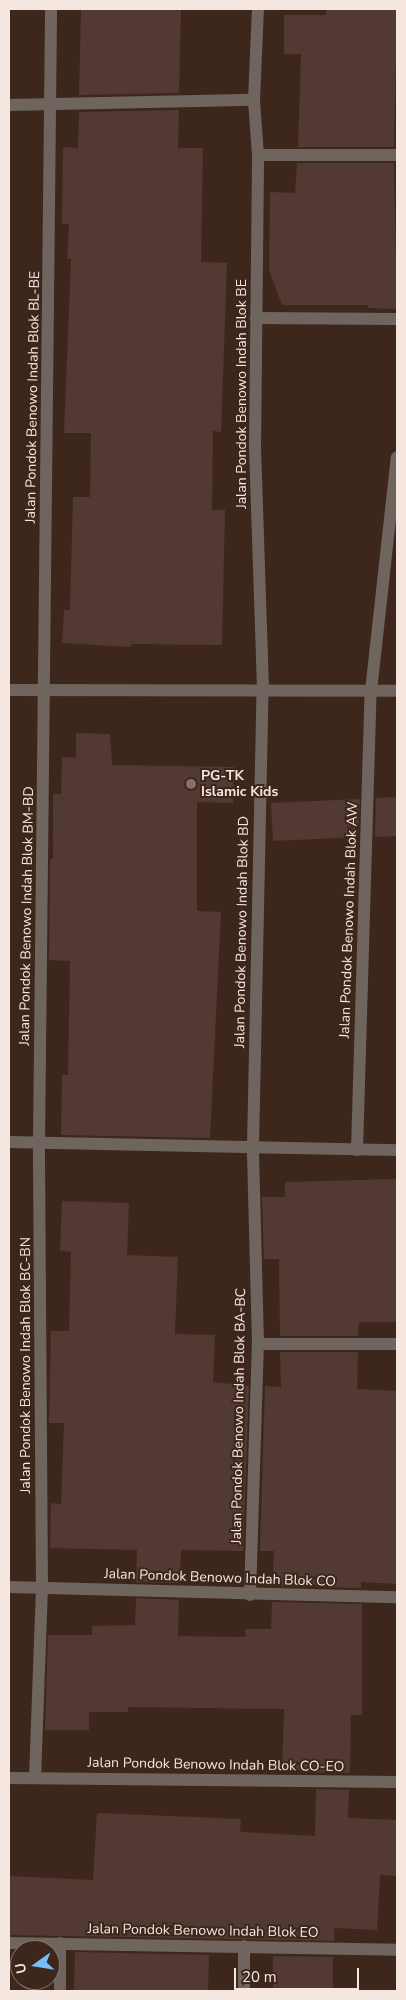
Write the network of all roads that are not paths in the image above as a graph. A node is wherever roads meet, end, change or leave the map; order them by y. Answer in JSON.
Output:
{"nodes":[{"id":1,"x":51,"y":9,"type":"edge"},
{"id":2,"x":258,"y":9,"type":"edge"},
{"id":3,"x":254,"y":100,"type":"junction"},
{"id":4,"x":9,"y":104,"type":"edge"},
{"id":5,"x":52,"y":105,"type":"junction"},
{"id":6,"x":258,"y":155,"type":"junction"},
{"id":7,"x":397,"y":155,"type":"edge"},
{"id":8,"x":256,"y":318,"type":"junction"},
{"id":9,"x":397,"y":319,"type":"edge"},
{"id":10,"x":397,"y":457,"type":"edge"},
{"id":11,"x":263,"y":688,"type":"junction"},
{"id":12,"x":9,"y":690,"type":"edge"},
{"id":13,"x":45,"y":690,"type":"junction"},
{"id":14,"x":371,"y":691,"type":"junction"},
{"id":15,"x":397,"y":691,"type":"edge"},
{"id":16,"x":9,"y":1142,"type":"edge"},
{"id":17,"x":39,"y":1143,"type":"junction"},
{"id":18,"x":253,"y":1147,"type":"junction"},
{"id":19,"x":357,"y":1150,"type":"junction"},
{"id":20,"x":397,"y":1150,"type":"edge"},
{"id":21,"x":258,"y":1344,"type":"junction"},
{"id":22,"x":397,"y":1344,"type":"edge"},
{"id":23,"x":9,"y":1587,"type":"edge"},
{"id":24,"x":42,"y":1588,"type":"junction"},
{"id":25,"x":250,"y":1595,"type":"junction"},
{"id":26,"x":397,"y":1597,"type":"edge"},
{"id":27,"x":9,"y":1778,"type":"edge"},
{"id":28,"x":35,"y":1778,"type":"junction"},
{"id":29,"x":397,"y":1782,"type":"edge"},
{"id":30,"x":60,"y":1942,"type":"edge"},
{"id":31,"x":244,"y":1946,"type":"junction"},
{"id":32,"x":397,"y":1950,"type":"edge"},
{"id":33,"x":244,"y":1991,"type":"edge"}],
"edges":[{"from":1,"to":5,"type":"street","name":"Jalan Pondok Benowo Indah Blok BL-BE"},
{"from":2,"to":3,"type":"street","name":"Jalan Pondok Benowo Indah Blok BE"},
{"from":3,"to":5,"type":"street"},
{"from":3,"to":6,"type":"street","name":"Jalan Pondok Benowo Indah Blok BE"},
{"from":4,"to":5,"type":"street"},
{"from":5,"to":13,"type":"street","name":"Jalan Pondok Benowo Indah Blok BL-BE"},
{"from":6,"to":7,"type":"street"},
{"from":6,"to":8,"type":"street","name":"Jalan Pondok Benowo Indah Blok BE"},
{"from":8,"to":9,"type":"street"},
{"from":8,"to":11,"type":"street","name":"Jalan Pondok Benowo Indah Blok BE"},
{"from":10,"to":14,"type":"street","name":"Jalan Pondok Benowo Indah Blok AW"},
{"from":11,"to":13,"type":"street"},
{"from":11,"to":14,"type":"street"},
{"from":11,"to":18,"type":"street","name":"Jalan Pondok Benowo Indah Blok BD"},
{"from":12,"to":13,"type":"street"},
{"from":13,"to":17,"type":"street","name":"Jalan Pondok Benowo Indah Blok BM-BD"},
{"from":14,"to":15,"type":"street"},
{"from":14,"to":19,"type":"street","name":"Jalan Pondok Benowo Indah Blok AW"},
{"from":16,"to":17,"type":"street"},
{"from":17,"to":18,"type":"street"},
{"from":17,"to":24,"type":"street","name":"Jalan Pondok Benowo Indah Blok BC-BN"},
{"from":18,"to":19,"type":"street"},
{"from":18,"to":21,"type":"street","name":"Jalan Pondok Benowo Indah Blok BA-BC"},
{"from":19,"to":20,"type":"street"},
{"from":21,"to":22,"type":"street"},
{"from":21,"to":25,"type":"street","name":"Jalan Pondok Benowo Indah Blok BA-BC"},
{"from":23,"to":24,"type":"street","name":"Jalan Pondok Benowo Indah Blok CO"},
{"from":24,"to":25,"type":"street","name":"Jalan Pondok Benowo Indah Blok CO"},
{"from":24,"to":28,"type":"street","name":"Jalan Pondok Benowo Indah Blok BC-BN"},
{"from":25,"to":26,"type":"street","name":"Jalan Pondok Benowo Indah Blok CO"},
{"from":27,"to":28,"type":"street","name":"Jalan Pondok Benowo Indah Blok CO-EO"},
{"from":28,"to":29,"type":"street","name":"Jalan Pondok Benowo Indah Blok CO-EO"},
{"from":30,"to":31,"type":"street","name":"Jalan Pondok Benowo Indah Blok EO"},
{"from":31,"to":32,"type":"street","name":"Jalan Pondok Benowo Indah Blok EO"},
{"from":31,"to":33,"type":"street"}]}
